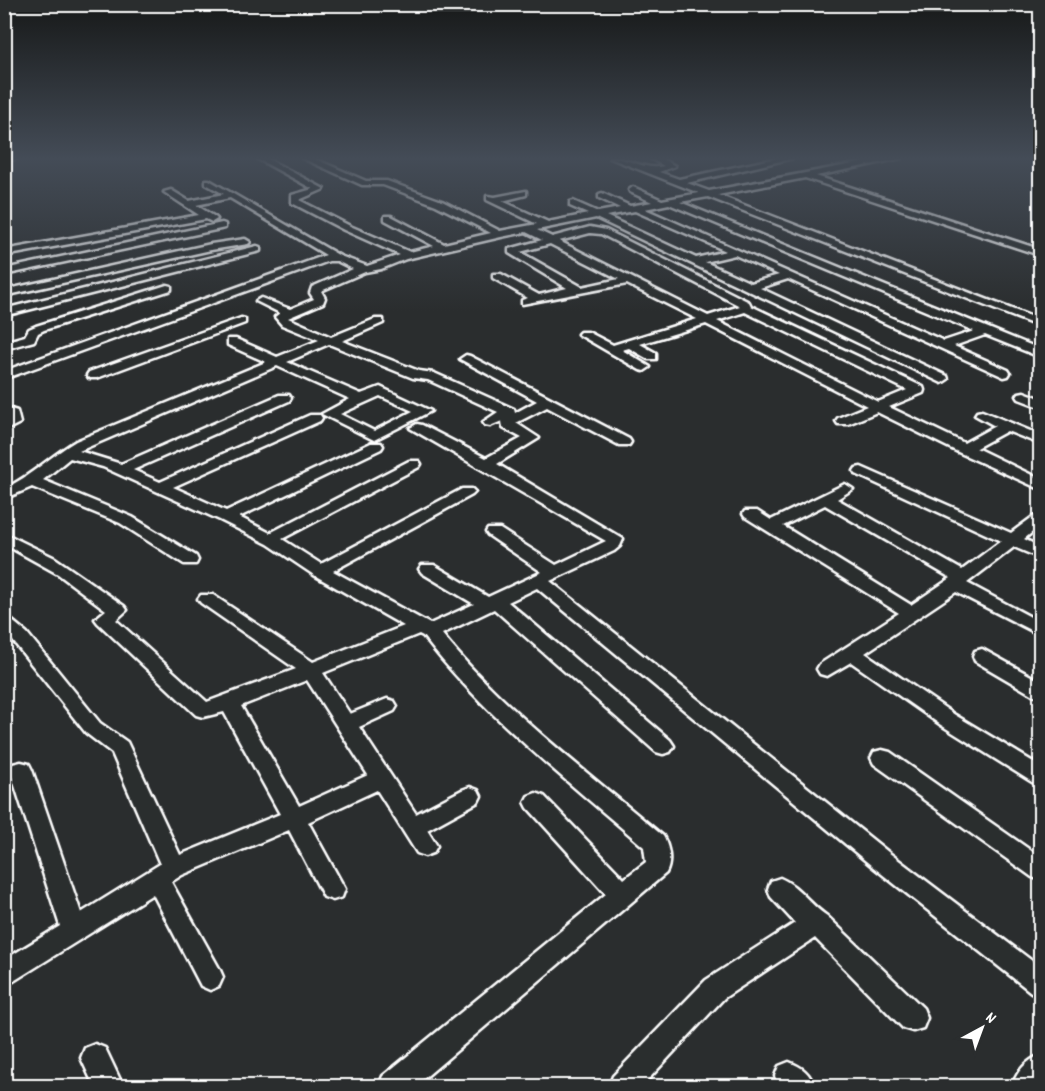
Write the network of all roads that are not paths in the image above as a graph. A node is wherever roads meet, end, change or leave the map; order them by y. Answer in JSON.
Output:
{"nodes":[{"id":1,"x":196,"y":209,"type":"edge"},
{"id":2,"x":252,"y":209,"type":"edge"},
{"id":3,"x":310,"y":209,"type":"edge"},
{"id":4,"x":450,"y":209,"type":"edge"},
{"id":5,"x":513,"y":209,"type":"edge"},
{"id":6,"x":533,"y":209,"type":"edge"},
{"id":7,"x":582,"y":209,"type":"edge"},
{"id":8,"x":628,"y":209,"type":"edge"},
{"id":9,"x":634,"y":209,"type":"edge"},
{"id":10,"x":682,"y":209,"type":"edge"},
{"id":11,"x":743,"y":209,"type":"edge"},
{"id":12,"x":908,"y":209,"type":"edge"},
{"id":13,"x":519,"y":212,"type":"junction"},
{"id":14,"x":207,"y":216,"type":"junction"},
{"id":15,"x":596,"y":216,"type":"junction"},
{"id":16,"x":388,"y":218,"type":"dead end"},
{"id":17,"x":614,"y":224,"type":"junction"},
{"id":18,"x":547,"y":225,"type":"junction"},
{"id":19,"x":528,"y":229,"type":"junction"},
{"id":20,"x":229,"y":230,"type":"junction"},
{"id":21,"x":590,"y":230,"type":"junction"},
{"id":22,"x":499,"y":234,"type":"junction"},
{"id":23,"x":547,"y":240,"type":"junction"},
{"id":24,"x":246,"y":242,"type":"junction"},
{"id":25,"x":444,"y":248,"type":"junction"},
{"id":26,"x":1036,"y":251,"type":"dead end"},
{"id":27,"x":736,"y":252,"type":"junction"},
{"id":28,"x":4,"y":253,"type":"edge"},
{"id":29,"x":408,"y":255,"type":"junction"},
{"id":30,"x":336,"y":257,"type":"junction"},
{"id":31,"x":694,"y":261,"type":"junction"},
{"id":32,"x":672,"y":267,"type":"junction"},
{"id":33,"x":363,"y":269,"type":"junction"},
{"id":34,"x":4,"y":272,"type":"edge"},
{"id":35,"x":497,"y":276,"type":"dead end"},
{"id":36,"x":789,"y":276,"type":"junction"},
{"id":37,"x":629,"y":280,"type":"junction"},
{"id":38,"x":750,"y":287,"type":"junction"},
{"id":39,"x":167,"y":288,"type":"dead end"},
{"id":40,"x":576,"y":289,"type":"junction"},
{"id":41,"x":4,"y":292,"type":"edge"},
{"id":42,"x":538,"y":299,"type":"junction"},
{"id":43,"x":261,"y":301,"type":"dead end"},
{"id":44,"x":526,"y":302,"type":"dead end"},
{"id":45,"x":746,"y":308,"type":"junction"},
{"id":46,"x":4,"y":313,"type":"edge"},
{"id":47,"x":289,"y":313,"type":"junction"},
{"id":48,"x":709,"y":320,"type":"junction"},
{"id":49,"x":241,"y":321,"type":"dead end"},
{"id":50,"x":379,"y":321,"type":"dead end"},
{"id":51,"x":1041,"y":324,"type":"edge"},
{"id":52,"x":985,"y":331,"type":"junction"},
{"id":53,"x":118,"y":334,"type":"junction"},
{"id":54,"x":584,"y":334,"type":"dead end"},
{"id":55,"x":330,"y":341,"type":"junction"},
{"id":56,"x":232,"y":342,"type":"dead end"},
{"id":57,"x":631,"y":344,"type":"junction"},
{"id":58,"x":4,"y":346,"type":"edge"},
{"id":59,"x":942,"y":346,"type":"junction"},
{"id":60,"x":612,"y":350,"type":"junction"},
{"id":61,"x":153,"y":352,"type":"junction"},
{"id":62,"x":1041,"y":352,"type":"edge"},
{"id":63,"x":466,"y":359,"type":"dead end"},
{"id":64,"x":901,"y":360,"type":"junction"},
{"id":65,"x":278,"y":363,"type":"junction"},
{"id":66,"x":874,"y":369,"type":"junction"},
{"id":67,"x":1004,"y":373,"type":"dead end"},
{"id":68,"x":4,"y":375,"type":"edge"},
{"id":69,"x":93,"y":375,"type":"dead end"},
{"id":70,"x":942,"y":379,"type":"dead end"},
{"id":71,"x":1024,"y":396,"type":"dead end"},
{"id":72,"x":284,"y":398,"type":"dead end"},
{"id":73,"x":362,"y":399,"type":"junction"},
{"id":74,"x":546,"y":402,"type":"junction"},
{"id":75,"x":1041,"y":403,"type":"edge"},
{"id":76,"x":880,"y":408,"type":"junction"},
{"id":77,"x":4,"y":411,"type":"edge"},
{"id":78,"x":982,"y":415,"type":"dead end"},
{"id":79,"x":315,"y":418,"type":"dead end"},
{"id":80,"x":843,"y":421,"type":"dead end"},
{"id":81,"x":490,"y":422,"type":"dead end"},
{"id":82,"x":1006,"y":426,"type":"junction"},
{"id":83,"x":4,"y":427,"type":"edge"},
{"id":84,"x":417,"y":428,"type":"dead end"},
{"id":85,"x":1041,"y":440,"type":"edge"},
{"id":86,"x":624,"y":442,"type":"dead end"},
{"id":87,"x":376,"y":446,"type":"dead end"},
{"id":88,"x":963,"y":449,"type":"junction"},
{"id":89,"x":66,"y":452,"type":"junction"},
{"id":90,"x":414,"y":464,"type":"dead end"},
{"id":91,"x":486,"y":464,"type":"junction"},
{"id":92,"x":121,"y":470,"type":"junction"},
{"id":93,"x":861,"y":471,"type":"dead end"},
{"id":94,"x":32,"y":481,"type":"junction"},
{"id":95,"x":1041,"y":484,"type":"edge"},
{"id":96,"x":161,"y":487,"type":"junction"},
{"id":97,"x":845,"y":489,"type":"dead end"},
{"id":98,"x":468,"y":492,"type":"dead end"},
{"id":99,"x":4,"y":495,"type":"edge"},
{"id":100,"x":826,"y":499,"type":"junction"},
{"id":101,"x":751,"y":514,"type":"dead end"},
{"id":102,"x":226,"y":517,"type":"junction"},
{"id":103,"x":1041,"y":519,"type":"edge"},
{"id":104,"x":771,"y":526,"type":"junction"},
{"id":105,"x":494,"y":532,"type":"dead end"},
{"id":106,"x":4,"y":538,"type":"edge"},
{"id":107,"x":270,"y":539,"type":"junction"},
{"id":108,"x":1012,"y":539,"type":"junction"},
{"id":109,"x":1041,"y":553,"type":"edge"},
{"id":110,"x":190,"y":560,"type":"dead end"},
{"id":111,"x":428,"y":569,"type":"dead end"},
{"id":112,"x":320,"y":571,"type":"junction"},
{"id":113,"x":958,"y":580,"type":"junction"},
{"id":114,"x":549,"y":582,"type":"junction"},
{"id":115,"x":207,"y":598,"type":"dead end"},
{"id":116,"x":497,"y":606,"type":"junction"},
{"id":117,"x":912,"y":613,"type":"junction"},
{"id":118,"x":4,"y":623,"type":"edge"},
{"id":119,"x":432,"y":628,"type":"junction"},
{"id":120,"x":1041,"y":629,"type":"edge"},
{"id":121,"x":853,"y":654,"type":"junction"},
{"id":122,"x":982,"y":656,"type":"dead end"},
{"id":123,"x":827,"y":669,"type":"dead end"},
{"id":124,"x":311,"y":670,"type":"junction"},
{"id":125,"x":1041,"y":690,"type":"edge"},
{"id":126,"x":229,"y":703,"type":"junction"},
{"id":127,"x":387,"y":706,"type":"dead end"},
{"id":128,"x":346,"y":724,"type":"junction"},
{"id":129,"x":663,"y":746,"type":"dead end"},
{"id":130,"x":882,"y":758,"type":"dead end"},
{"id":131,"x":21,"y":770,"type":"dead end"},
{"id":132,"x":1041,"y":776,"type":"edge"},
{"id":133,"x":381,"y":779,"type":"junction"},
{"id":134,"x":471,"y":796,"type":"dead end"},
{"id":135,"x":536,"y":802,"type":"dead end"},
{"id":136,"x":294,"y":818,"type":"junction"},
{"id":137,"x":412,"y":827,"type":"junction"},
{"id":138,"x":425,"y":846,"type":"dead end"},
{"id":139,"x":1041,"y":870,"type":"edge"},
{"id":140,"x":165,"y":873,"type":"junction"},
{"id":141,"x":333,"y":889,"type":"dead end"},
{"id":142,"x":780,"y":890,"type":"dead end"},
{"id":143,"x":623,"y":896,"type":"junction"},
{"id":144,"x":818,"y":924,"type":"junction"},
{"id":145,"x":74,"y":930,"type":"junction"},
{"id":146,"x":4,"y":975,"type":"edge"},
{"id":147,"x":210,"y":977,"type":"dead end"},
{"id":148,"x":1041,"y":983,"type":"edge"},
{"id":149,"x":913,"y":1018,"type":"dead end"},
{"id":150,"x":95,"y":1058,"type":"dead end"},
{"id":151,"x":1041,"y":1069,"type":"edge"},
{"id":152,"x":109,"y":1086,"type":"edge"},
{"id":153,"x":393,"y":1086,"type":"edge"},
{"id":154,"x":623,"y":1086,"type":"edge"},
{"id":155,"x":1026,"y":1086,"type":"edge"}],
"edges":[{"from":1,"to":14,"type":"street"},
{"from":2,"to":30,"type":"street"},
{"from":3,"to":29,"type":"street"},
{"from":4,"to":22,"type":"street"},
{"from":5,"to":13,"type":"street"},
{"from":6,"to":13,"type":"street"},
{"from":7,"to":15,"type":"street"},
{"from":8,"to":15,"type":"street"},
{"from":9,"to":27,"type":"street"},
{"from":10,"to":52,"type":"street"},
{"from":11,"to":51,"type":"street"},
{"from":12,"to":26,"type":"street"},
{"from":13,"to":18,"type":"street"},
{"from":14,"to":20,"type":"street"},
{"from":14,"to":28,"type":"street"},
{"from":15,"to":17,"type":"street"},
{"from":15,"to":18,"type":"street"},
{"from":16,"to":25,"type":"street"},
{"from":17,"to":21,"type":"street"},
{"from":17,"to":31,"type":"street"},
{"from":18,"to":19,"type":"street"},
{"from":19,"to":22,"type":"street"},
{"from":19,"to":23,"type":"street"},
{"from":20,"to":24,"type":"street"},
{"from":20,"to":34,"type":"street"},
{"from":21,"to":23,"type":"street"},
{"from":21,"to":32,"type":"street"},
{"from":22,"to":25,"type":"street"},
{"from":23,"to":37,"type":"street"},
{"from":23,"to":40,"type":"street"},
{"from":24,"to":41,"type":"street"},
{"from":24,"to":46,"type":"street"},
{"from":25,"to":29,"type":"street"},
{"from":27,"to":31,"type":"street"},
{"from":27,"to":36,"type":"street"},
{"from":29,"to":33,"type":"street"},
{"from":30,"to":33,"type":"street"},
{"from":30,"to":53,"type":"street"},
{"from":31,"to":32,"type":"street"},
{"from":31,"to":38,"type":"street"},
{"from":32,"to":45,"type":"street"},
{"from":33,"to":47,"type":"street"},
{"from":35,"to":42,"type":"street"},
{"from":36,"to":38,"type":"street"},
{"from":36,"to":59,"type":"street"},
{"from":37,"to":40,"type":"street"},
{"from":37,"to":48,"type":"street"},
{"from":38,"to":64,"type":"street"},
{"from":39,"to":58,"type":"street"},
{"from":40,"to":42,"type":"street"},
{"from":42,"to":44,"type":"street"},
{"from":43,"to":47,"type":"street"},
{"from":45,"to":48,"type":"street"},
{"from":45,"to":66,"type":"street"},
{"from":47,"to":55,"type":"street"},
{"from":48,"to":57,"type":"street"},
{"from":48,"to":76,"type":"street"},
{"from":49,"to":61,"type":"street"},
{"from":50,"to":55,"type":"street"},
{"from":52,"to":59,"type":"street"},
{"from":52,"to":62,"type":"street"},
{"from":53,"to":61,"type":"street"},
{"from":53,"to":68,"type":"street"},
{"from":54,"to":60,"type":"street"},
{"from":55,"to":65,"type":"street"},
{"from":55,"to":81,"type":"street"},
{"from":56,"to":65,"type":"street"},
{"from":57,"to":60,"type":"street"},
{"from":57,"to":60,"type":"street"},
{"from":59,"to":67,"type":"street"},
{"from":61,"to":69,"type":"street"},
{"from":63,"to":74,"type":"street"},
{"from":64,"to":66,"type":"street"},
{"from":64,"to":70,"type":"street"},
{"from":65,"to":73,"type":"street"},
{"from":65,"to":89,"type":"street"},
{"from":66,"to":76,"type":"street"},
{"from":71,"to":75,"type":"street"},
{"from":72,"to":92,"type":"street"},
{"from":73,"to":73,"type":"street"},
{"from":74,"to":86,"type":"street"},
{"from":74,"to":91,"type":"street"},
{"from":76,"to":80,"type":"street"},
{"from":76,"to":88,"type":"street"},
{"from":77,"to":83,"type":"street"},
{"from":78,"to":82,"type":"street"},
{"from":79,"to":96,"type":"street"},
{"from":82,"to":85,"type":"street"},
{"from":82,"to":88,"type":"street"},
{"from":84,"to":91,"type":"street"},
{"from":87,"to":102,"type":"street"},
{"from":88,"to":95,"type":"street"},
{"from":89,"to":92,"type":"street"},
{"from":89,"to":94,"type":"street"},
{"from":90,"to":107,"type":"street"},
{"from":91,"to":114,"type":"street"},
{"from":92,"to":96,"type":"street"},
{"from":93,"to":108,"type":"street"},
{"from":94,"to":99,"type":"street"},
{"from":94,"to":110,"type":"street"},
{"from":96,"to":102,"type":"street"},
{"from":97,"to":100,"type":"street"},
{"from":98,"to":112,"type":"street"},
{"from":100,"to":104,"type":"street"},
{"from":100,"to":113,"type":"street"},
{"from":101,"to":104,"type":"street"},
{"from":102,"to":107,"type":"street"},
{"from":103,"to":108,"type":"street"},
{"from":104,"to":117,"type":"street"},
{"from":105,"to":114,"type":"street"},
{"from":106,"to":126,"type":"street"},
{"from":107,"to":112,"type":"street"},
{"from":108,"to":109,"type":"street"},
{"from":108,"to":113,"type":"street"},
{"from":111,"to":116,"type":"street"},
{"from":112,"to":119,"type":"street"},
{"from":113,"to":117,"type":"street"},
{"from":113,"to":120,"type":"street"},
{"from":114,"to":116,"type":"street"},
{"from":114,"to":148,"type":"street"},
{"from":115,"to":124,"type":"street"},
{"from":116,"to":119,"type":"street"},
{"from":116,"to":129,"type":"street"},
{"from":117,"to":121,"type":"street"},
{"from":118,"to":140,"type":"street"},
{"from":119,"to":124,"type":"street"},
{"from":119,"to":143,"type":"street"},
{"from":121,"to":123,"type":"street"},
{"from":121,"to":132,"type":"street"},
{"from":122,"to":125,"type":"street"},
{"from":124,"to":126,"type":"street"},
{"from":124,"to":128,"type":"street"},
{"from":126,"to":136,"type":"street"},
{"from":127,"to":128,"type":"street"},
{"from":128,"to":133,"type":"street"},
{"from":130,"to":139,"type":"street"},
{"from":131,"to":145,"type":"street"},
{"from":133,"to":136,"type":"street"},
{"from":133,"to":137,"type":"street"},
{"from":134,"to":137,"type":"street"},
{"from":135,"to":143,"type":"street"},
{"from":136,"to":140,"type":"street"},
{"from":136,"to":141,"type":"street"},
{"from":137,"to":138,"type":"street"},
{"from":140,"to":145,"type":"street"},
{"from":140,"to":147,"type":"street"},
{"from":142,"to":144,"type":"street"},
{"from":143,"to":153,"type":"street"},
{"from":144,"to":149,"type":"street"},
{"from":144,"to":154,"type":"street"},
{"from":145,"to":146,"type":"street"},
{"from":150,"to":152,"type":"street"},
{"from":151,"to":155,"type":"street"}]}
